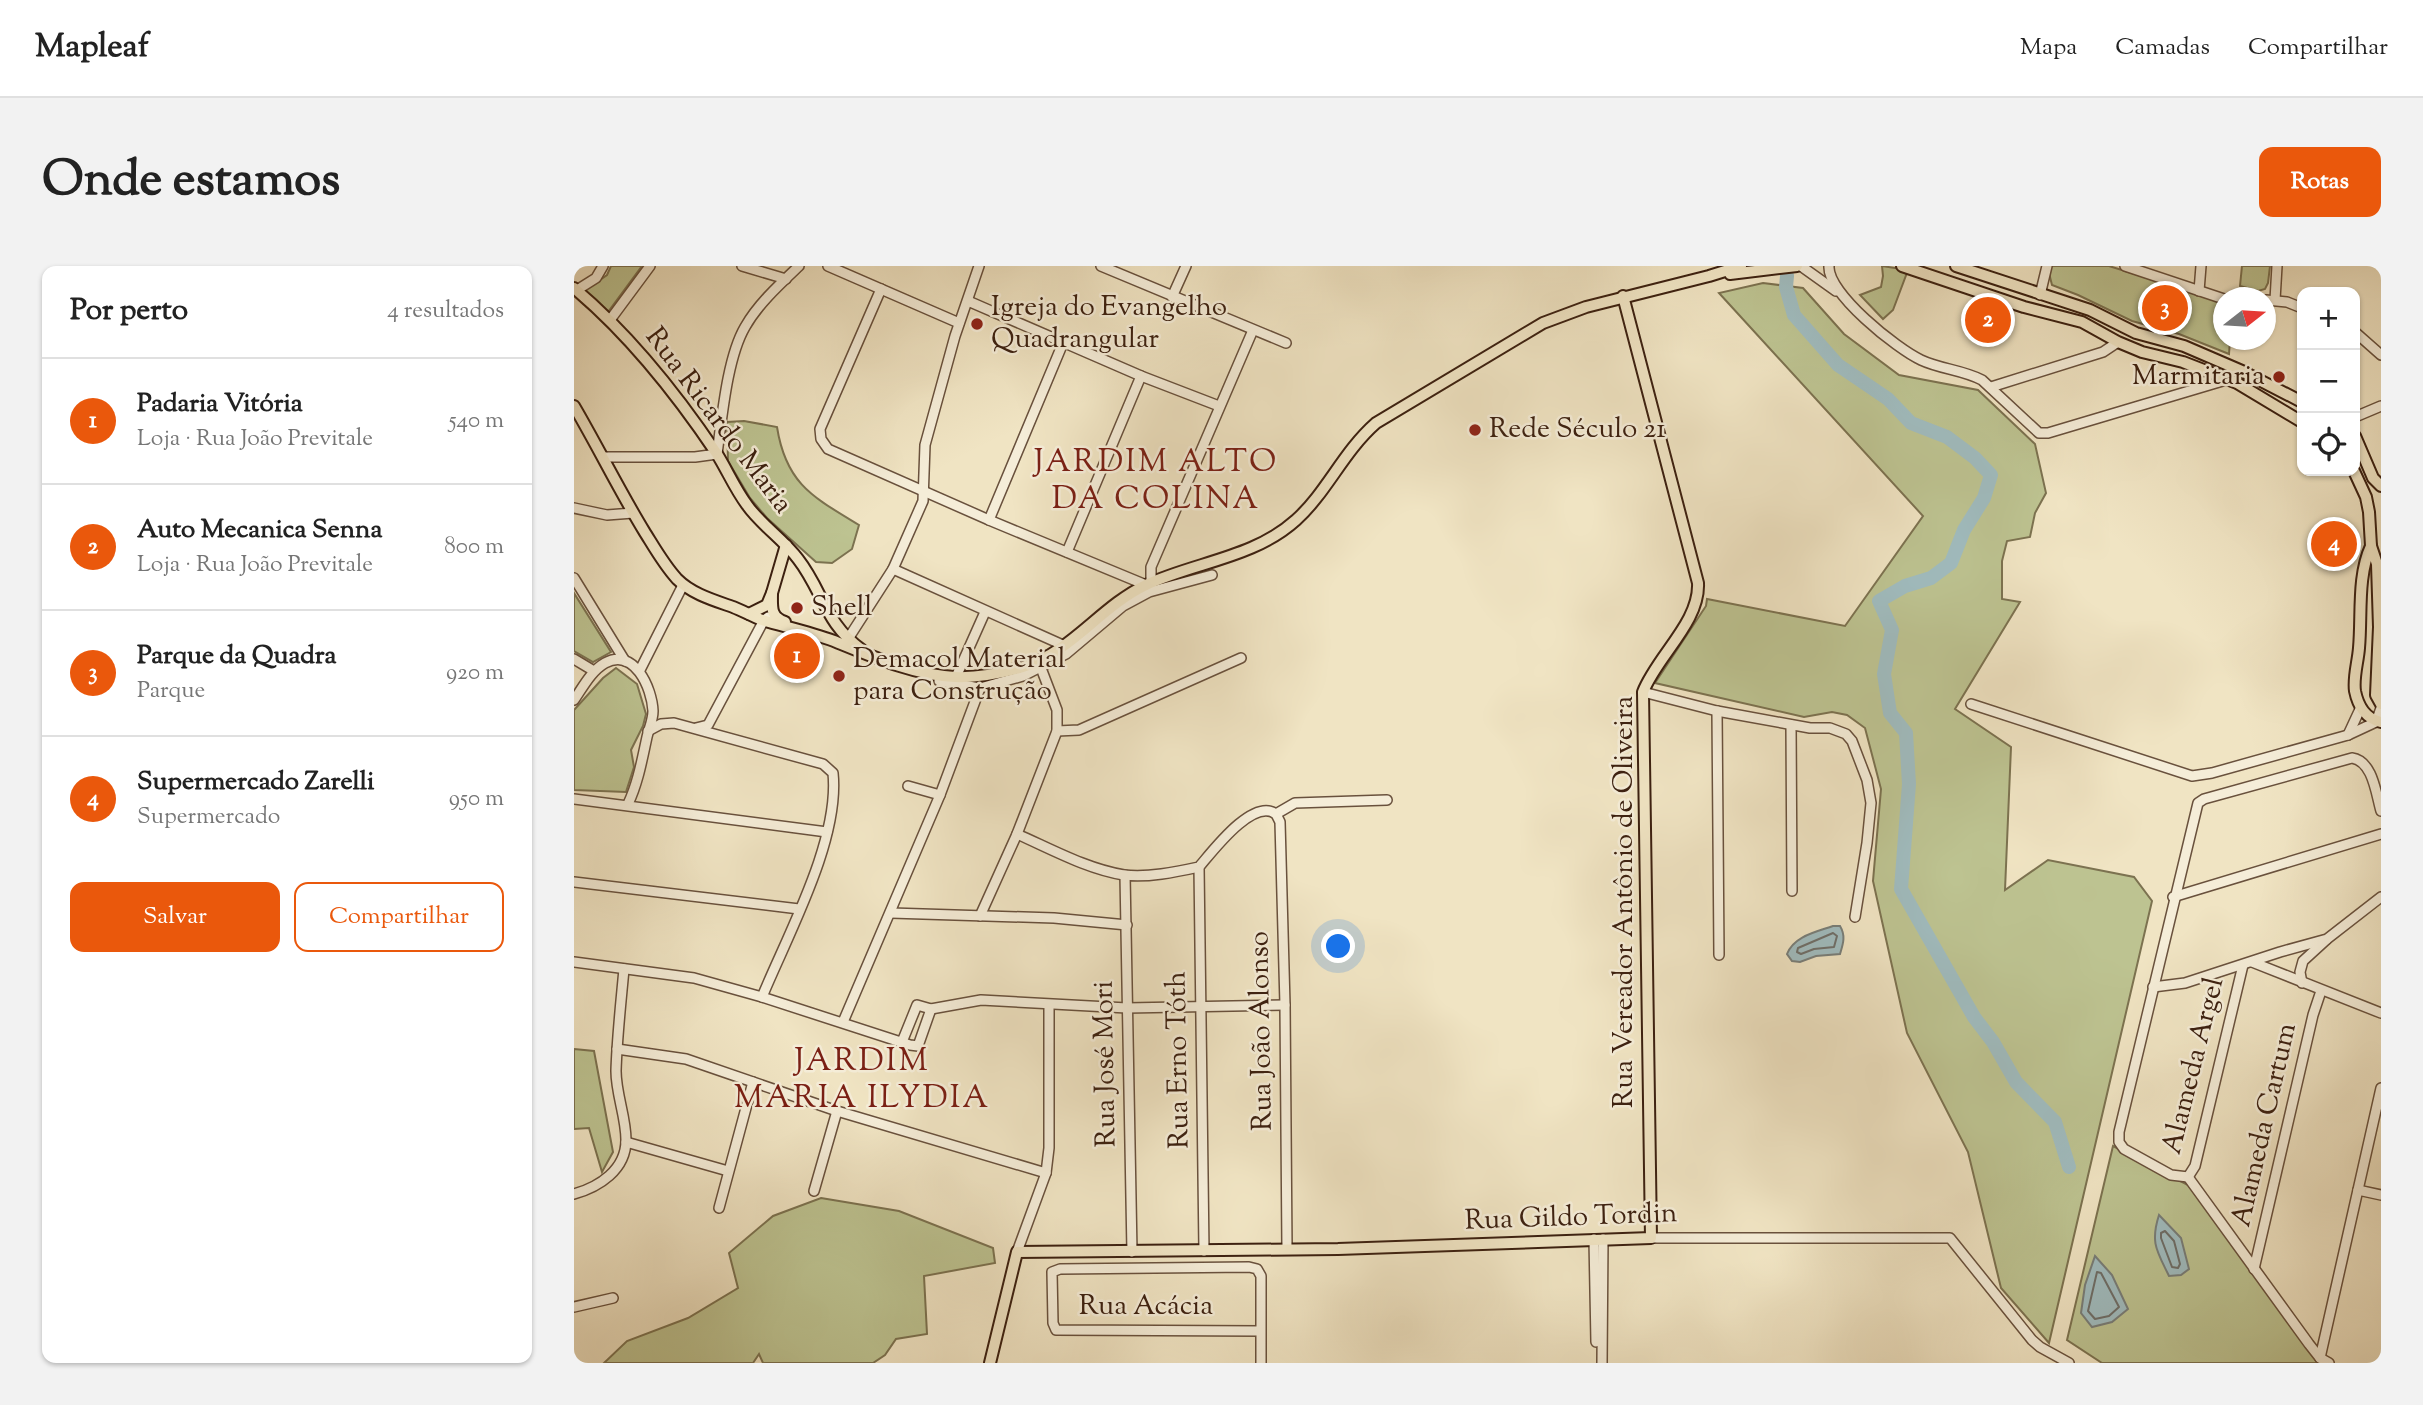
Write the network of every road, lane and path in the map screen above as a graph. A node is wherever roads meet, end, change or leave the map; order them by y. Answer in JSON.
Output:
{"nodes":[{"id":1,"x":603,"y":266,"type":"edge"},
{"id":2,"x":650,"y":266,"type":"edge"},
{"id":3,"x":742,"y":266,"type":"edge"},
{"id":4,"x":799,"y":266,"type":"edge"},
{"id":5,"x":828,"y":266,"type":"edge"},
{"id":6,"x":979,"y":266,"type":"edge"},
{"id":7,"x":1101,"y":266,"type":"edge"},
{"id":8,"x":1186,"y":266,"type":"edge"},
{"id":9,"x":1741,"y":266,"type":"edge"},
{"id":10,"x":1799,"y":266,"type":"edge"},
{"id":11,"x":1829,"y":266,"type":"edge"},
{"id":12,"x":1902,"y":266,"type":"edge"},
{"id":13,"x":1956,"y":266,"type":"edge"},
{"id":14,"x":2047,"y":266,"type":"edge"},
{"id":15,"x":2126,"y":266,"type":"edge"},
{"id":16,"x":2201,"y":266,"type":"edge"},
{"id":17,"x":2277,"y":266,"type":"edge"},
{"id":18,"x":1778,"y":267,"type":"edge"},
{"id":19,"x":1709,"y":276,"type":"junction"},
{"id":20,"x":786,"y":279,"type":"junction"},
{"id":21,"x":2273,"y":287,"type":"edge"},
{"id":22,"x":575,"y":289,"type":"edge"},
{"id":23,"x":881,"y":289,"type":"junction"},
{"id":24,"x":2199,"y":291,"type":"junction"},
{"id":25,"x":2040,"y":295,"type":"junction"},
{"id":26,"x":2213,"y":295,"type":"edge"},
{"id":27,"x":1623,"y":296,"type":"junction"},
{"id":28,"x":1843,"y":296,"type":"junction"},
{"id":29,"x":1172,"y":297,"type":"junction"},
{"id":30,"x":968,"y":301,"type":"junction"},
{"id":31,"x":2276,"y":302,"type":"edge"},
{"id":32,"x":2297,"y":308,"type":"edge"},
{"id":33,"x":610,"y":320,"type":"junction"},
{"id":34,"x":960,"y":323,"type":"junction"},
{"id":35,"x":1253,"y":330,"type":"junction"},
{"id":36,"x":2360,"y":336,"type":"edge"},
{"id":37,"x":2118,"y":342,"type":"junction"},
{"id":38,"x":1063,"y":343,"type":"junction"},
{"id":39,"x":1286,"y":343,"type":"dead end"},
{"id":40,"x":2381,"y":355,"type":"edge"},
{"id":41,"x":1142,"y":376,"type":"junction"},
{"id":42,"x":2226,"y":380,"type":"junction"},
{"id":43,"x":1991,"y":387,"type":"junction"},
{"id":44,"x":2297,"y":399,"type":"edge"},
{"id":45,"x":574,"y":406,"type":"edge"},
{"id":46,"x":2381,"y":406,"type":"edge"},
{"id":47,"x":1219,"y":407,"type":"junction"},
{"id":48,"x":2360,"y":415,"type":"edge"},
{"id":49,"x":2297,"y":419,"type":"edge"},
{"id":50,"x":2360,"y":448,"type":"edge"},
{"id":51,"x":717,"y":454,"type":"junction"},
{"id":52,"x":603,"y":457,"type":"junction"},
{"id":53,"x":2356,"y":476,"type":"edge"},
{"id":54,"x":2381,"y":486,"type":"edge"},
{"id":55,"x":925,"y":492,"type":"junction"},
{"id":56,"x":2381,"y":492,"type":"edge"},
{"id":57,"x":2366,"y":497,"type":"junction"},
{"id":58,"x":574,"y":508,"type":"edge"},
{"id":59,"x":633,"y":513,"type":"junction"},
{"id":60,"x":989,"y":520,"type":"junction"},
{"id":61,"x":786,"y":545,"type":"junction"},
{"id":62,"x":2371,"y":546,"type":"junction"},
{"id":63,"x":1067,"y":552,"type":"junction"},
{"id":64,"x":893,"y":569,"type":"junction"},
{"id":65,"x":1212,"y":575,"type":"dead end"},
{"id":66,"x":574,"y":578,"type":"edge"},
{"id":67,"x":683,"y":584,"type":"junction"},
{"id":68,"x":1148,"y":584,"type":"junction"},
{"id":69,"x":772,"y":593,"type":"junction"},
{"id":70,"x":985,"y":612,"type":"junction"},
{"id":71,"x":749,"y":614,"type":"junction"},
{"id":72,"x":768,"y":616,"type":"junction"},
{"id":73,"x":840,"y":636,"type":"junction"},
{"id":74,"x":1065,"y":646,"type":"junction"},
{"id":75,"x":1241,"y":658,"type":"dead end"},
{"id":76,"x":574,"y":659,"type":"edge"},
{"id":77,"x":625,"y":661,"type":"junction"},
{"id":78,"x":1041,"y":668,"type":"junction"},
{"id":79,"x":640,"y":670,"type":"junction"},
{"id":80,"x":594,"y":671,"type":"junction"},
{"id":81,"x":956,"y":677,"type":"junction"},
{"id":82,"x":939,"y":681,"type":"dead end"},
{"id":83,"x":980,"y":688,"type":"junction"},
{"id":84,"x":1643,"y":692,"type":"junction"},
{"id":85,"x":574,"y":700,"type":"edge"},
{"id":86,"x":1971,"y":704,"type":"dead end"},
{"id":87,"x":2381,"y":706,"type":"edge"},
{"id":88,"x":2361,"y":707,"type":"junction"},
{"id":89,"x":1717,"y":711,"type":"junction"},
{"id":90,"x":2379,"y":722,"type":"edge"},
{"id":91,"x":1791,"y":725,"type":"junction"},
{"id":92,"x":689,"y":728,"type":"junction"},
{"id":93,"x":649,"y":731,"type":"junction"},
{"id":94,"x":1057,"y":731,"type":"junction"},
{"id":95,"x":2348,"y":735,"type":"junction"},
{"id":96,"x":908,"y":786,"type":"dead end"},
{"id":97,"x":940,"y":795,"type":"junction"},
{"id":98,"x":574,"y":799,"type":"edge"},
{"id":99,"x":1387,"y":800,"type":"dead end"},
{"id":100,"x":628,"y":804,"type":"junction"},
{"id":101,"x":2381,"y":811,"type":"edge"},
{"id":102,"x":1276,"y":814,"type":"junction"},
{"id":103,"x":827,"y":832,"type":"junction"},
{"id":104,"x":1017,"y":834,"type":"junction"},
{"id":105,"x":2381,"y":834,"type":"edge"},
{"id":106,"x":1199,"y":867,"type":"junction"},
{"id":107,"x":1125,"y":875,"type":"junction"},
{"id":108,"x":574,"y":882,"type":"edge"},
{"id":109,"x":1792,"y":891,"type":"dead end"},
{"id":110,"x":2173,"y":897,"type":"junction"},
{"id":111,"x":2381,"y":897,"type":"edge"},
{"id":112,"x":799,"y":909,"type":"junction"},
{"id":113,"x":891,"y":913,"type":"junction"},
{"id":114,"x":981,"y":916,"type":"junction"},
{"id":115,"x":1855,"y":917,"type":"dead end"},
{"id":116,"x":1127,"y":925,"type":"junction"},
{"id":117,"x":2327,"y":939,"type":"junction"},
{"id":118,"x":1719,"y":955,"type":"dead end"},
{"id":119,"x":574,"y":962,"type":"edge"},
{"id":120,"x":2247,"y":964,"type":"junction"},
{"id":121,"x":624,"y":968,"type":"junction"},
{"id":122,"x":2302,"y":984,"type":"junction"},
{"id":123,"x":2153,"y":986,"type":"junction"},
{"id":124,"x":2321,"y":990,"type":"junction"},
{"id":125,"x":762,"y":997,"type":"junction"},
{"id":126,"x":1049,"y":1005,"type":"junction"},
{"id":127,"x":1285,"y":1005,"type":"junction"},
{"id":128,"x":1201,"y":1006,"type":"junction"},
{"id":129,"x":1128,"y":1008,"type":"junction"},
{"id":130,"x":931,"y":1009,"type":"junction"},
{"id":131,"x":2380,"y":1011,"type":"edge"},
{"id":132,"x":843,"y":1023,"type":"junction"},
{"id":133,"x":902,"y":1042,"type":"junction"},
{"id":134,"x":617,"y":1049,"type":"junction"},
{"id":135,"x":753,"y":1082,"type":"junction"},
{"id":136,"x":2381,"y":1088,"type":"edge"},
{"id":137,"x":837,"y":1111,"type":"junction"},
{"id":138,"x":626,"y":1142,"type":"junction"},
{"id":139,"x":727,"y":1171,"type":"junction"},
{"id":140,"x":1046,"y":1173,"type":"junction"},
{"id":141,"x":2188,"y":1177,"type":"junction"},
{"id":142,"x":814,"y":1191,"type":"dead end"},
{"id":143,"x":2358,"y":1191,"type":"junction"},
{"id":144,"x":574,"y":1194,"type":"edge"},
{"id":145,"x":2381,"y":1195,"type":"edge"},
{"id":146,"x":719,"y":1208,"type":"dead end"},
{"id":147,"x":1651,"y":1238,"type":"junction"},
{"id":148,"x":1599,"y":1239,"type":"junction"},
{"id":149,"x":1287,"y":1249,"type":"junction"},
{"id":150,"x":1204,"y":1251,"type":"junction"},
{"id":151,"x":1017,"y":1252,"type":"junction"},
{"id":152,"x":1132,"y":1252,"type":"junction"},
{"id":153,"x":2254,"y":1269,"type":"junction"},
{"id":154,"x":613,"y":1298,"type":"dead end"},
{"id":155,"x":574,"y":1307,"type":"edge"},
{"id":156,"x":1261,"y":1331,"type":"junction"},
{"id":157,"x":2324,"y":1360,"type":"edge"},
{"id":158,"x":990,"y":1363,"type":"edge"},
{"id":159,"x":1261,"y":1363,"type":"edge"},
{"id":160,"x":1599,"y":1363,"type":"edge"},
{"id":161,"x":2069,"y":1363,"type":"edge"}],
"edges":[{"from":1,"to":22,"type":"street"},
{"from":2,"to":33,"type":"street"},
{"from":3,"to":20,"type":"street"},
{"from":4,"to":20,"type":"street"},
{"from":5,"to":23,"type":"street"},
{"from":6,"to":30,"type":"street"},
{"from":7,"to":29,"type":"street"},
{"from":8,"to":29,"type":"street"},
{"from":9,"to":19,"type":"main road"},
{"from":10,"to":18,"type":"main road"},
{"from":10,"to":28,"type":"street"},
{"from":11,"to":28,"type":"street"},
{"from":12,"to":37,"type":"main road"},
{"from":13,"to":25,"type":"main road"},
{"from":14,"to":25,"type":"street"},
{"from":15,"to":24,"type":"street"},
{"from":16,"to":24,"type":"street"},
{"from":17,"to":21,"type":"street"},
{"from":18,"to":19,"type":"main road"},
{"from":19,"to":27,"type":"main road"},
{"from":20,"to":51,"type":"street"},
{"from":22,"to":33,"type":"main road","name":"Rua Ricardo Maria"},
{"from":23,"to":34,"type":"street"},
{"from":23,"to":55,"type":"street"},
{"from":24,"to":26,"type":"street"},
{"from":25,"to":44,"type":"main road"},
{"from":27,"to":68,"type":"main road"},
{"from":27,"to":84,"type":"main road","name":"Rua Vereador Antônio de Oliveira"},
{"from":28,"to":43,"type":"street"},
{"from":29,"to":35,"type":"street"},
{"from":30,"to":34,"type":"street"},
{"from":30,"to":38,"type":"street"},
{"from":31,"to":32,"type":"street"},
{"from":33,"to":51,"type":"main road","name":"Rua Ricardo Maria"},
{"from":34,"to":55,"type":"street"},
{"from":35,"to":39,"type":"street"},
{"from":35,"to":47,"type":"street"},
{"from":36,"to":40,"type":"street"},
{"from":37,"to":42,"type":"main road"},
{"from":37,"to":43,"type":"street"},
{"from":38,"to":41,"type":"street"},
{"from":38,"to":60,"type":"street"},
{"from":41,"to":47,"type":"street"},
{"from":41,"to":63,"type":"street"},
{"from":42,"to":43,"type":"street"},
{"from":42,"to":49,"type":"main road"},
{"from":45,"to":52,"type":"main road"},
{"from":46,"to":48,"type":"street"},
{"from":47,"to":68,"type":"street"},
{"from":50,"to":54,"type":"main road"},
{"from":51,"to":52,"type":"street"},
{"from":51,"to":61,"type":"main road","name":"Rua Ricardo Maria"},
{"from":52,"to":59,"type":"main road"},
{"from":53,"to":57,"type":"main road"},
{"from":55,"to":60,"type":"street"},
{"from":55,"to":64,"type":"street"},
{"from":56,"to":57,"type":"main road"},
{"from":57,"to":62,"type":"main road"},
{"from":58,"to":59,"type":"street"},
{"from":59,"to":67,"type":"main road"},
{"from":60,"to":63,"type":"street"},
{"from":61,"to":69,"type":"main road"},
{"from":61,"to":73,"type":"main road","name":"Rua Ricardo Maria"},
{"from":62,"to":87,"type":"main road"},
{"from":62,"to":88,"type":"main road"},
{"from":63,"to":68,"type":"street"},
{"from":64,"to":70,"type":"street"},
{"from":64,"to":73,"type":"street"},
{"from":65,"to":78,"type":"street"},
{"from":66,"to":77,"type":"street"},
{"from":67,"to":71,"type":"main road"},
{"from":67,"to":79,"type":"street"},
{"from":68,"to":74,"type":"main road"},
{"from":69,"to":71,"type":"main road"},
{"from":69,"to":72,"type":"main road"},
{"from":70,"to":74,"type":"street"},
{"from":70,"to":81,"type":"street"},
{"from":71,"to":72,"type":"main road"},
{"from":72,"to":73,"type":"main road"},
{"from":72,"to":73,"type":"main road"},
{"from":72,"to":92,"type":"street"},
{"from":73,"to":81,"type":"main road"},
{"from":74,"to":81,"type":"main road"},
{"from":75,"to":94,"type":"street"},
{"from":76,"to":80,"type":"street"},
{"from":77,"to":79,"type":"street"},
{"from":77,"to":80,"type":"street"},
{"from":78,"to":83,"type":"street"},
{"from":78,"to":94,"type":"street"},
{"from":79,"to":93,"type":"street"},
{"from":80,"to":85,"type":"street"},
{"from":82,"to":83,"type":"street"},
{"from":83,"to":97,"type":"street"},
{"from":84,"to":89,"type":"street"},
{"from":84,"to":147,"type":"main road","name":"Rua Vereador Antônio de Oliveira"},
{"from":86,"to":95,"type":"street"},
{"from":87,"to":90,"type":"street"},
{"from":88,"to":90,"type":"main road"},
{"from":88,"to":95,"type":"street"},
{"from":89,"to":91,"type":"street"},
{"from":89,"to":118,"type":"street"},
{"from":90,"to":95,"type":"street"},
{"from":91,"to":109,"type":"street"},
{"from":91,"to":115,"type":"street"},
{"from":92,"to":93,"type":"street"},
{"from":92,"to":103,"type":"street"},
{"from":93,"to":100,"type":"street"},
{"from":94,"to":104,"type":"street"},
{"from":96,"to":97,"type":"street"},
{"from":97,"to":113,"type":"street"},
{"from":98,"to":100,"type":"street"},
{"from":99,"to":102,"type":"street"},
{"from":100,"to":103,"type":"street"},
{"from":101,"to":110,"type":"street"},
{"from":102,"to":106,"type":"street"},
{"from":102,"to":127,"type":"street","name":"Rua João Alonso"},
{"from":103,"to":112,"type":"street"},
{"from":104,"to":107,"type":"street"},
{"from":104,"to":114,"type":"street"},
{"from":105,"to":110,"type":"street"},
{"from":106,"to":107,"type":"street"},
{"from":106,"to":128,"type":"street","name":"Rua Erno Tóth"},
{"from":107,"to":116,"type":"street","name":"Rua José Mori"},
{"from":108,"to":112,"type":"street"},
{"from":110,"to":123,"type":"street"},
{"from":111,"to":117,"type":"street"},
{"from":112,"to":125,"type":"street"},
{"from":113,"to":114,"type":"street"},
{"from":113,"to":132,"type":"street"},
{"from":114,"to":116,"type":"street"},
{"from":116,"to":129,"type":"street","name":"Rua José Mori"},
{"from":117,"to":120,"type":"street"},
{"from":117,"to":122,"type":"street"},
{"from":119,"to":121,"type":"street"},
{"from":120,"to":122,"type":"street"},
{"from":120,"to":123,"type":"street"},
{"from":120,"to":141,"type":"street","name":"Alameda Argel"},
{"from":121,"to":125,"type":"street"},
{"from":121,"to":134,"type":"street"},
{"from":122,"to":124,"type":"street"},
{"from":123,"to":141,"type":"street"},
{"from":124,"to":131,"type":"street"},
{"from":124,"to":153,"type":"street","name":"Alameda Cartum"},
{"from":125,"to":132,"type":"street"},
{"from":126,"to":129,"type":"street"},
{"from":126,"to":130,"type":"street"},
{"from":126,"to":140,"type":"street"},
{"from":127,"to":128,"type":"street"},
{"from":127,"to":149,"type":"street","name":"Rua João Alonso"},
{"from":128,"to":129,"type":"street"},
{"from":128,"to":150,"type":"street","name":"Rua Erno Tóth"},
{"from":129,"to":152,"type":"street","name":"Rua José Mori"},
{"from":130,"to":133,"type":"street"},
{"from":130,"to":133,"type":"street"},
{"from":132,"to":133,"type":"street"},
{"from":134,"to":135,"type":"street"},
{"from":134,"to":138,"type":"street"},
{"from":135,"to":137,"type":"street"},
{"from":135,"to":139,"type":"street"},
{"from":136,"to":143,"type":"street"},
{"from":137,"to":140,"type":"street"},
{"from":137,"to":142,"type":"street"},
{"from":138,"to":139,"type":"street"},
{"from":138,"to":144,"type":"street"},
{"from":139,"to":146,"type":"street"},
{"from":140,"to":151,"type":"street"},
{"from":141,"to":153,"type":"street"},
{"from":143,"to":145,"type":"street"},
{"from":143,"to":157,"type":"street"},
{"from":147,"to":148,"type":"main road","name":"Rua Gildo Tordin"},
{"from":147,"to":161,"type":"street","name":"Rua Gildo Tordin"},
{"from":148,"to":149,"type":"main road","name":"Rua Gildo Tordin"},
{"from":148,"to":160,"type":"street"},
{"from":149,"to":150,"type":"main road","name":"Rua Gildo Tordin"},
{"from":150,"to":152,"type":"main road","name":"Rua Gildo Tordin"},
{"from":151,"to":152,"type":"main road","name":"Rua Gildo Tordin"},
{"from":151,"to":158,"type":"main road"},
{"from":153,"to":157,"type":"street"},
{"from":154,"to":155,"type":"street"},
{"from":156,"to":156,"type":"street","name":"Rua Acácia"},
{"from":156,"to":159,"type":"street"}]}
